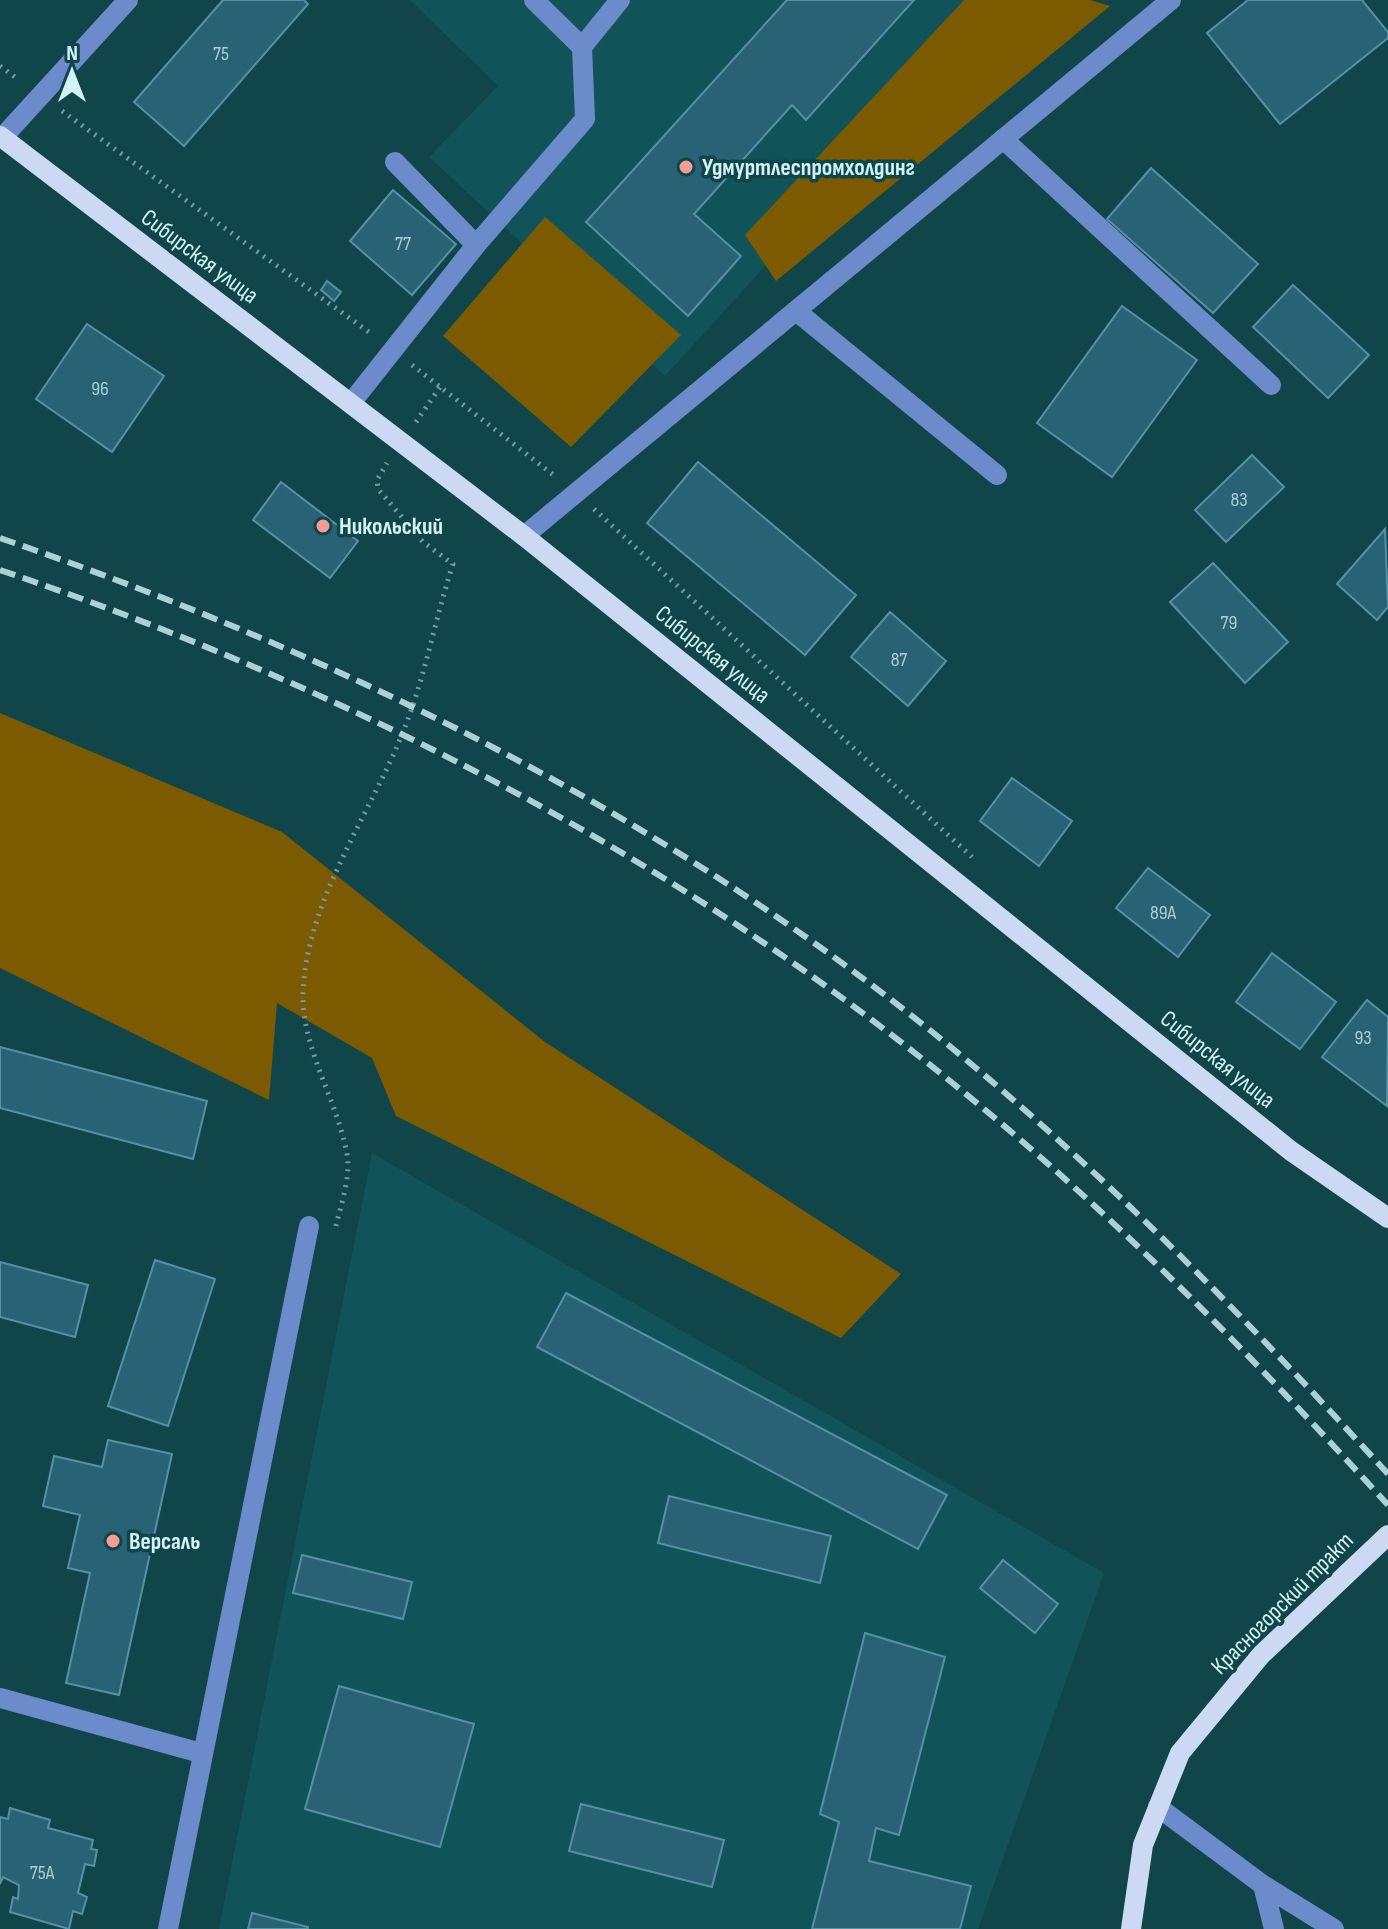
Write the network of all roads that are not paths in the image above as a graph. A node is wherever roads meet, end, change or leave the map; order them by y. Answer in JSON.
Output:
{"nodes":[{"id":1,"x":128,"y":0,"type":"edge"},
{"id":2,"x":534,"y":0,"type":"edge"},
{"id":3,"x":620,"y":0,"type":"edge"},
{"id":4,"x":1171,"y":0,"type":"edge"},
{"id":5,"x":582,"y":47,"type":"junction"},
{"id":6,"x":1,"y":137,"type":"edge"},
{"id":7,"x":1003,"y":139,"type":"junction"},
{"id":8,"x":395,"y":162,"type":"dead end"},
{"id":9,"x":476,"y":245,"type":"junction"},
{"id":10,"x":796,"y":311,"type":"junction"},
{"id":11,"x":1271,"y":385,"type":"dead end"},
{"id":12,"x":351,"y":403,"type":"junction"},
{"id":13,"x":997,"y":475,"type":"dead end"},
{"id":14,"x":524,"y":536,"type":"junction"},
{"id":15,"x":1388,"y":1218,"type":"edge"},
{"id":16,"x":309,"y":1226,"type":"dead end"},
{"id":17,"x":1388,"y":1535,"type":"edge"},
{"id":18,"x":0,"y":1698,"type":"edge"},
{"id":19,"x":201,"y":1753,"type":"junction"},
{"id":20,"x":1158,"y":1807,"type":"junction"},
{"id":21,"x":1263,"y":1885,"type":"junction"},
{"id":22,"x":168,"y":1929,"type":"edge"},
{"id":23,"x":1131,"y":1929,"type":"edge"},
{"id":24,"x":1274,"y":1929,"type":"edge"},
{"id":25,"x":1334,"y":1929,"type":"edge"}],
"edges":[{"from":1,"to":6,"type":"street"},
{"from":2,"to":5,"type":"street"},
{"from":3,"to":5,"type":"street"},
{"from":4,"to":7,"type":"street"},
{"from":5,"to":9,"type":"street"},
{"from":6,"to":12,"type":"main road","name":"Сибирская улица"},
{"from":7,"to":10,"type":"street"},
{"from":7,"to":11,"type":"street"},
{"from":8,"to":9,"type":"street"},
{"from":9,"to":12,"type":"street"},
{"from":10,"to":13,"type":"street"},
{"from":10,"to":14,"type":"street"},
{"from":12,"to":14,"type":"main road","name":"Сибирская улица"},
{"from":14,"to":15,"type":"main road","name":"Сибирская улица"},
{"from":16,"to":19,"type":"street"},
{"from":17,"to":20,"type":"main road","name":"Красногорский тракт"},
{"from":18,"to":19,"type":"street"},
{"from":19,"to":22,"type":"street"},
{"from":20,"to":21,"type":"street"},
{"from":20,"to":23,"type":"main road","name":"Красногорский тракт"},
{"from":21,"to":24,"type":"street"},
{"from":21,"to":25,"type":"street"}]}
